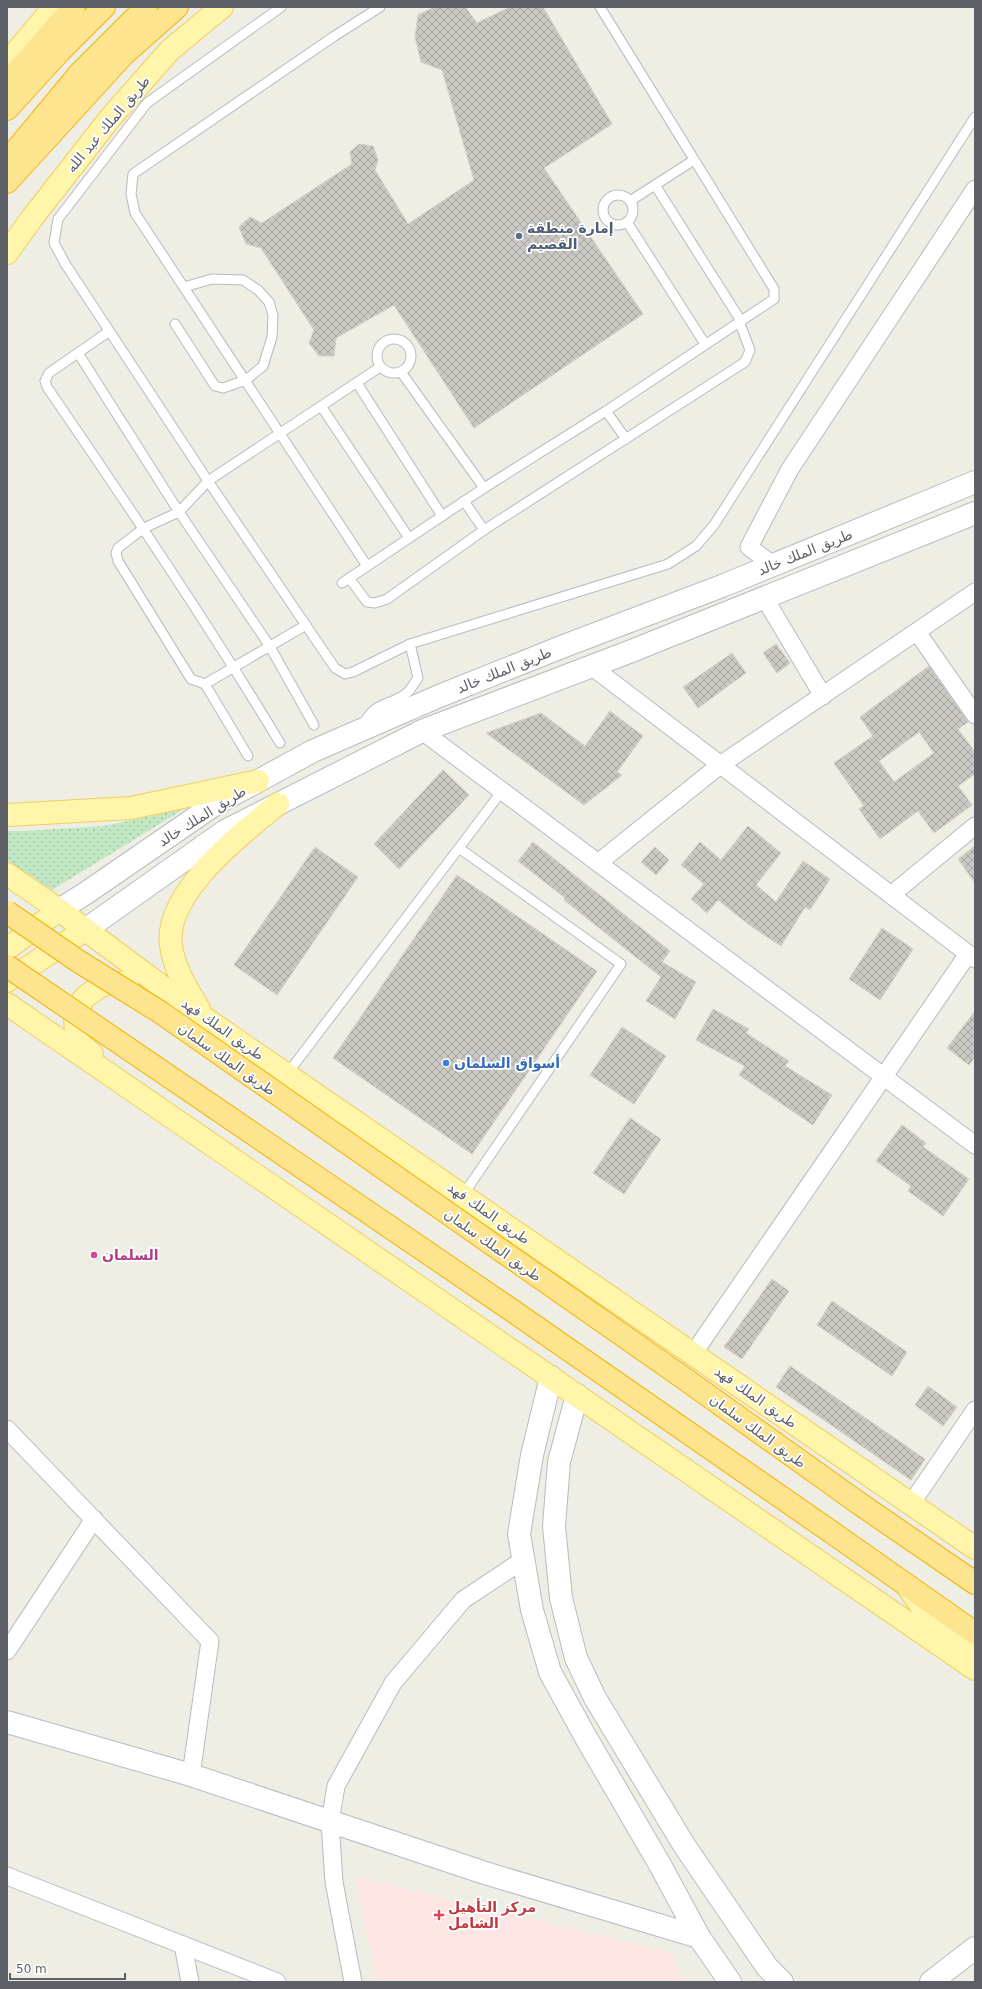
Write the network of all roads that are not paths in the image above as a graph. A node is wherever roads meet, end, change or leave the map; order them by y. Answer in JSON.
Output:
{"nodes":[{"id":1,"x":54,"y":7,"type":"edge"},
{"id":2,"x":74,"y":7,"type":"edge"},
{"id":3,"x":104,"y":7,"type":"edge"},
{"id":4,"x":146,"y":7,"type":"edge"},
{"id":5,"x":177,"y":7,"type":"edge"},
{"id":6,"x":222,"y":7,"type":"edge"},
{"id":7,"x":281,"y":7,"type":"edge"},
{"id":8,"x":380,"y":7,"type":"edge"},
{"id":9,"x":600,"y":7,"type":"edge"},
{"id":10,"x":7,"y":63,"type":"edge"},
{"id":11,"x":7,"y":83,"type":"edge"},
{"id":12,"x":7,"y":109,"type":"edge"},
{"id":13,"x":975,"y":117,"type":"edge"},
{"id":14,"x":7,"y":160,"type":"edge"},
{"id":15,"x":694,"y":160,"type":"junction"},
{"id":16,"x":7,"y":182,"type":"edge"},
{"id":17,"x":655,"y":185,"type":"junction"},
{"id":18,"x":975,"y":189,"type":"edge"},
{"id":19,"x":630,"y":201,"type":"junction"},
{"id":20,"x":627,"y":222,"type":"junction"},
{"id":21,"x":7,"y":253,"type":"edge"},
{"id":22,"x":184,"y":287,"type":"junction"},
{"id":23,"x":740,"y":321,"type":"junction"},
{"id":24,"x":175,"y":324,"type":"dead end"},
{"id":25,"x":108,"y":332,"type":"junction"},
{"id":26,"x":705,"y":344,"type":"junction"},
{"id":27,"x":78,"y":353,"type":"junction"},
{"id":28,"x":380,"y":367,"type":"junction"},
{"id":29,"x":401,"y":372,"type":"junction"},
{"id":30,"x":246,"y":380,"type":"junction"},
{"id":31,"x":357,"y":383,"type":"junction"},
{"id":32,"x":321,"y":406,"type":"junction"},
{"id":33,"x":606,"y":411,"type":"junction"},
{"id":34,"x":281,"y":433,"type":"junction"},
{"id":35,"x":626,"y":440,"type":"junction"},
{"id":36,"x":208,"y":481,"type":"junction"},
{"id":37,"x":975,"y":482,"type":"edge"},
{"id":38,"x":484,"y":488,"type":"junction"},
{"id":39,"x":464,"y":501,"type":"junction"},
{"id":40,"x":179,"y":512,"type":"junction"},
{"id":41,"x":975,"y":513,"type":"edge"},
{"id":42,"x":442,"y":516,"type":"junction"},
{"id":43,"x":144,"y":528,"type":"junction"},
{"id":44,"x":484,"y":530,"type":"junction"},
{"id":45,"x":409,"y":538,"type":"junction"},
{"id":46,"x":773,"y":565,"type":"junction"},
{"id":47,"x":368,"y":566,"type":"junction"},
{"id":48,"x":975,"y":592,"type":"edge"},
{"id":49,"x":764,"y":597,"type":"junction"},
{"id":50,"x":306,"y":624,"type":"junction"},
{"id":51,"x":917,"y":632,"type":"junction"},
{"id":52,"x":410,"y":644,"type":"junction"},
{"id":53,"x":269,"y":645,"type":"junction"},
{"id":54,"x":591,"y":666,"type":"junction"},
{"id":55,"x":234,"y":667,"type":"junction"},
{"id":56,"x":205,"y":684,"type":"junction"},
{"id":57,"x":823,"y":696,"type":"junction"},
{"id":58,"x":975,"y":715,"type":"edge"},
{"id":59,"x":314,"y":725,"type":"dead end"},
{"id":60,"x":360,"y":730,"type":"junction"},
{"id":61,"x":422,"y":731,"type":"junction"},
{"id":62,"x":280,"y":743,"type":"dead end"},
{"id":63,"x":248,"y":756,"type":"dead end"},
{"id":64,"x":720,"y":765,"type":"junction"},
{"id":65,"x":258,"y":781,"type":"junction"},
{"id":66,"x":502,"y":791,"type":"junction"},
{"id":67,"x":278,"y":804,"type":"junction"},
{"id":68,"x":7,"y":815,"type":"edge"},
{"id":69,"x":975,"y":826,"type":"edge"},
{"id":70,"x":459,"y":848,"type":"junction"},
{"id":71,"x":598,"y":863,"type":"junction"},
{"id":72,"x":7,"y":874,"type":"edge"},
{"id":73,"x":891,"y":895,"type":"junction"},
{"id":74,"x":59,"y":910,"type":"junction"},
{"id":75,"x":7,"y":912,"type":"edge"},
{"id":76,"x":85,"y":930,"type":"junction"},
{"id":77,"x":7,"y":948,"type":"edge"},
{"id":78,"x":972,"y":957,"type":"edge"},
{"id":79,"x":7,"y":966,"type":"edge"},
{"id":80,"x":7,"y":981,"type":"edge"},
{"id":81,"x":7,"y":1004,"type":"edge"},
{"id":82,"x":201,"y":1015,"type":"junction"},
{"id":83,"x":288,"y":1074,"type":"junction"},
{"id":84,"x":884,"y":1077,"type":"junction"},
{"id":85,"x":140,"y":1095,"type":"junction"},
{"id":86,"x":975,"y":1145,"type":"edge"},
{"id":87,"x":463,"y":1195,"type":"junction"},
{"id":88,"x":693,"y":1354,"type":"junction"},
{"id":89,"x":551,"y":1377,"type":"junction"},
{"id":90,"x":576,"y":1395,"type":"junction"},
{"id":91,"x":975,"y":1410,"type":"edge"},
{"id":92,"x":7,"y":1429,"type":"edge"},
{"id":93,"x":912,"y":1504,"type":"junction"},
{"id":94,"x":94,"y":1519,"type":"junction"},
{"id":95,"x":903,"y":1534,"type":"junction"},
{"id":96,"x":975,"y":1548,"type":"edge"},
{"id":97,"x":523,"y":1560,"type":"junction"},
{"id":98,"x":975,"y":1572,"type":"edge"},
{"id":99,"x":975,"y":1583,"type":"edge"},
{"id":100,"x":908,"y":1587,"type":"junction"},
{"id":101,"x":975,"y":1633,"type":"edge"},
{"id":102,"x":7,"y":1650,"type":"edge"},
{"id":103,"x":975,"y":1650,"type":"edge"},
{"id":104,"x":975,"y":1670,"type":"edge"},
{"id":105,"x":7,"y":1722,"type":"edge"},
{"id":106,"x":191,"y":1776,"type":"junction"},
{"id":107,"x":330,"y":1822,"type":"junction"},
{"id":108,"x":7,"y":1876,"type":"edge"},
{"id":109,"x":699,"y":1937,"type":"junction"},
{"id":110,"x":183,"y":1945,"type":"junction"},
{"id":111,"x":975,"y":1948,"type":"edge"},
{"id":112,"x":190,"y":1982,"type":"edge"},
{"id":113,"x":277,"y":1982,"type":"edge"},
{"id":114,"x":353,"y":1982,"type":"edge"},
{"id":115,"x":730,"y":1982,"type":"edge"},
{"id":116,"x":782,"y":1982,"type":"edge"},
{"id":117,"x":931,"y":1982,"type":"edge"}],
"edges":[{"from":1,"to":10,"type":"main road"},
{"from":2,"to":11,"type":"highway"},
{"from":3,"to":12,"type":"highway"},
{"from":4,"to":14,"type":"highway"},
{"from":5,"to":16,"type":"highway"},
{"from":6,"to":21,"type":"main road","name":"طريق الملك عبد الله"},
{"from":7,"to":25,"type":"lane"},
{"from":8,"to":22,"type":"lane"},
{"from":9,"to":15,"type":"lane"},
{"from":13,"to":52,"type":"lane"},
{"from":15,"to":17,"type":"lane"},
{"from":15,"to":23,"type":"lane"},
{"from":17,"to":19,"type":"lane"},
{"from":17,"to":23,"type":"lane"},
{"from":18,"to":46,"type":"street"},
{"from":19,"to":20,"type":"lane"},
{"from":19,"to":20,"type":"lane"},
{"from":20,"to":26,"type":"lane"},
{"from":22,"to":30,"type":"lane"},
{"from":22,"to":30,"type":"lane"},
{"from":23,"to":26,"type":"lane"},
{"from":23,"to":35,"type":"lane"},
{"from":24,"to":30,"type":"lane"},
{"from":25,"to":27,"type":"lane"},
{"from":25,"to":36,"type":"lane"},
{"from":26,"to":33,"type":"lane"},
{"from":27,"to":40,"type":"lane"},
{"from":27,"to":43,"type":"lane"},
{"from":28,"to":29,"type":"lane"},
{"from":28,"to":29,"type":"lane"},
{"from":28,"to":31,"type":"lane"},
{"from":29,"to":38,"type":"lane"},
{"from":30,"to":34,"type":"lane"},
{"from":31,"to":32,"type":"lane"},
{"from":31,"to":42,"type":"lane"},
{"from":32,"to":34,"type":"lane"},
{"from":32,"to":45,"type":"lane"},
{"from":33,"to":35,"type":"lane"},
{"from":33,"to":38,"type":"lane"},
{"from":34,"to":36,"type":"lane"},
{"from":34,"to":47,"type":"lane"},
{"from":35,"to":44,"type":"lane"},
{"from":36,"to":40,"type":"lane"},
{"from":36,"to":50,"type":"lane"},
{"from":37,"to":46,"type":"street","name":"طريق الملك خالد"},
{"from":38,"to":39,"type":"lane"},
{"from":39,"to":42,"type":"lane"},
{"from":39,"to":44,"type":"lane"},
{"from":40,"to":43,"type":"lane"},
{"from":40,"to":53,"type":"lane"},
{"from":41,"to":49,"type":"street","name":"طريق الملك خالد"},
{"from":42,"to":45,"type":"lane"},
{"from":43,"to":55,"type":"lane"},
{"from":43,"to":56,"type":"lane"},
{"from":44,"to":47,"type":"lane"},
{"from":45,"to":47,"type":"lane"},
{"from":46,"to":60,"type":"street","name":"طريق الملك خالد"},
{"from":48,"to":51,"type":"street"},
{"from":49,"to":54,"type":"street","name":"طريق الملك خالد"},
{"from":49,"to":57,"type":"street"},
{"from":50,"to":52,"type":"lane"},
{"from":50,"to":53,"type":"lane"},
{"from":51,"to":57,"type":"street"},
{"from":51,"to":58,"type":"street"},
{"from":52,"to":60,"type":"lane"},
{"from":53,"to":55,"type":"lane"},
{"from":53,"to":59,"type":"lane"},
{"from":54,"to":61,"type":"street","name":"طريق الملك خالد"},
{"from":54,"to":64,"type":"street"},
{"from":55,"to":56,"type":"lane"},
{"from":55,"to":62,"type":"lane"},
{"from":56,"to":63,"type":"lane"},
{"from":57,"to":64,"type":"street"},
{"from":60,"to":65,"type":"street","name":"طريق الملك خالد"},
{"from":61,"to":66,"type":"street"},
{"from":61,"to":67,"type":"street","name":"طريق الملك خالد"},
{"from":64,"to":71,"type":"street"},
{"from":64,"to":73,"type":"street"},
{"from":65,"to":68,"type":"main road"},
{"from":65,"to":74,"type":"street","name":"طريق الملك خالد"},
{"from":66,"to":70,"type":"lane"},
{"from":66,"to":71,"type":"street"},
{"from":67,"to":76,"type":"street","name":"طريق الملك خالد"},
{"from":67,"to":82,"type":"main road"},
{"from":69,"to":73,"type":"street"},
{"from":70,"to":83,"type":"lane"},
{"from":70,"to":87,"type":"lane"},
{"from":71,"to":84,"type":"street"},
{"from":72,"to":74,"type":"main road","name":"طريق الملك فهد"},
{"from":73,"to":78,"type":"street"},
{"from":74,"to":76,"type":"main road","name":"طريق الملك فهد"},
{"from":74,"to":77,"type":"main road"},
{"from":75,"to":95,"type":"highway","name":"طريق الملك سلمان","bridge":true},
{"from":76,"to":80,"type":"main road"},
{"from":76,"to":82,"type":"main road","name":"طريق الملك فهد"},
{"from":78,"to":84,"type":"street"},
{"from":79,"to":100,"type":"highway","bridge":true},
{"from":81,"to":85,"type":"main road"},
{"from":82,"to":83,"type":"main road","name":"طريق الملك فهد"},
{"from":82,"to":85,"type":"main road"},
{"from":83,"to":87,"type":"main road","name":"طريق الملك فهد"},
{"from":84,"to":86,"type":"street"},
{"from":84,"to":88,"type":"street"},
{"from":85,"to":89,"type":"main road"},
{"from":87,"to":88,"type":"main road","name":"طريق الملك فهد"},
{"from":88,"to":93,"type":"main road","name":"طريق الملك فهد"},
{"from":89,"to":90,"type":"main road"},
{"from":89,"to":97,"type":"street"},
{"from":90,"to":104,"type":"main road"},
{"from":90,"to":116,"type":"street"},
{"from":91,"to":93,"type":"street"},
{"from":92,"to":94,"type":"street"},
{"from":93,"to":96,"type":"main road","name":"طريق الملك فهد"},
{"from":94,"to":102,"type":"street"},
{"from":94,"to":106,"type":"street"},
{"from":95,"to":98,"type":"main road"},
{"from":95,"to":99,"type":"highway","name":"طريق الملك سلمان"},
{"from":97,"to":107,"type":"street"},
{"from":97,"to":109,"type":"street"},
{"from":100,"to":101,"type":"highway"},
{"from":100,"to":103,"type":"main road"},
{"from":105,"to":106,"type":"street"},
{"from":106,"to":107,"type":"street"},
{"from":107,"to":109,"type":"street"},
{"from":107,"to":114,"type":"street"},
{"from":108,"to":110,"type":"street"},
{"from":109,"to":115,"type":"street"},
{"from":110,"to":112,"type":"street"},
{"from":110,"to":113,"type":"street"},
{"from":111,"to":117,"type":"street"}]}
